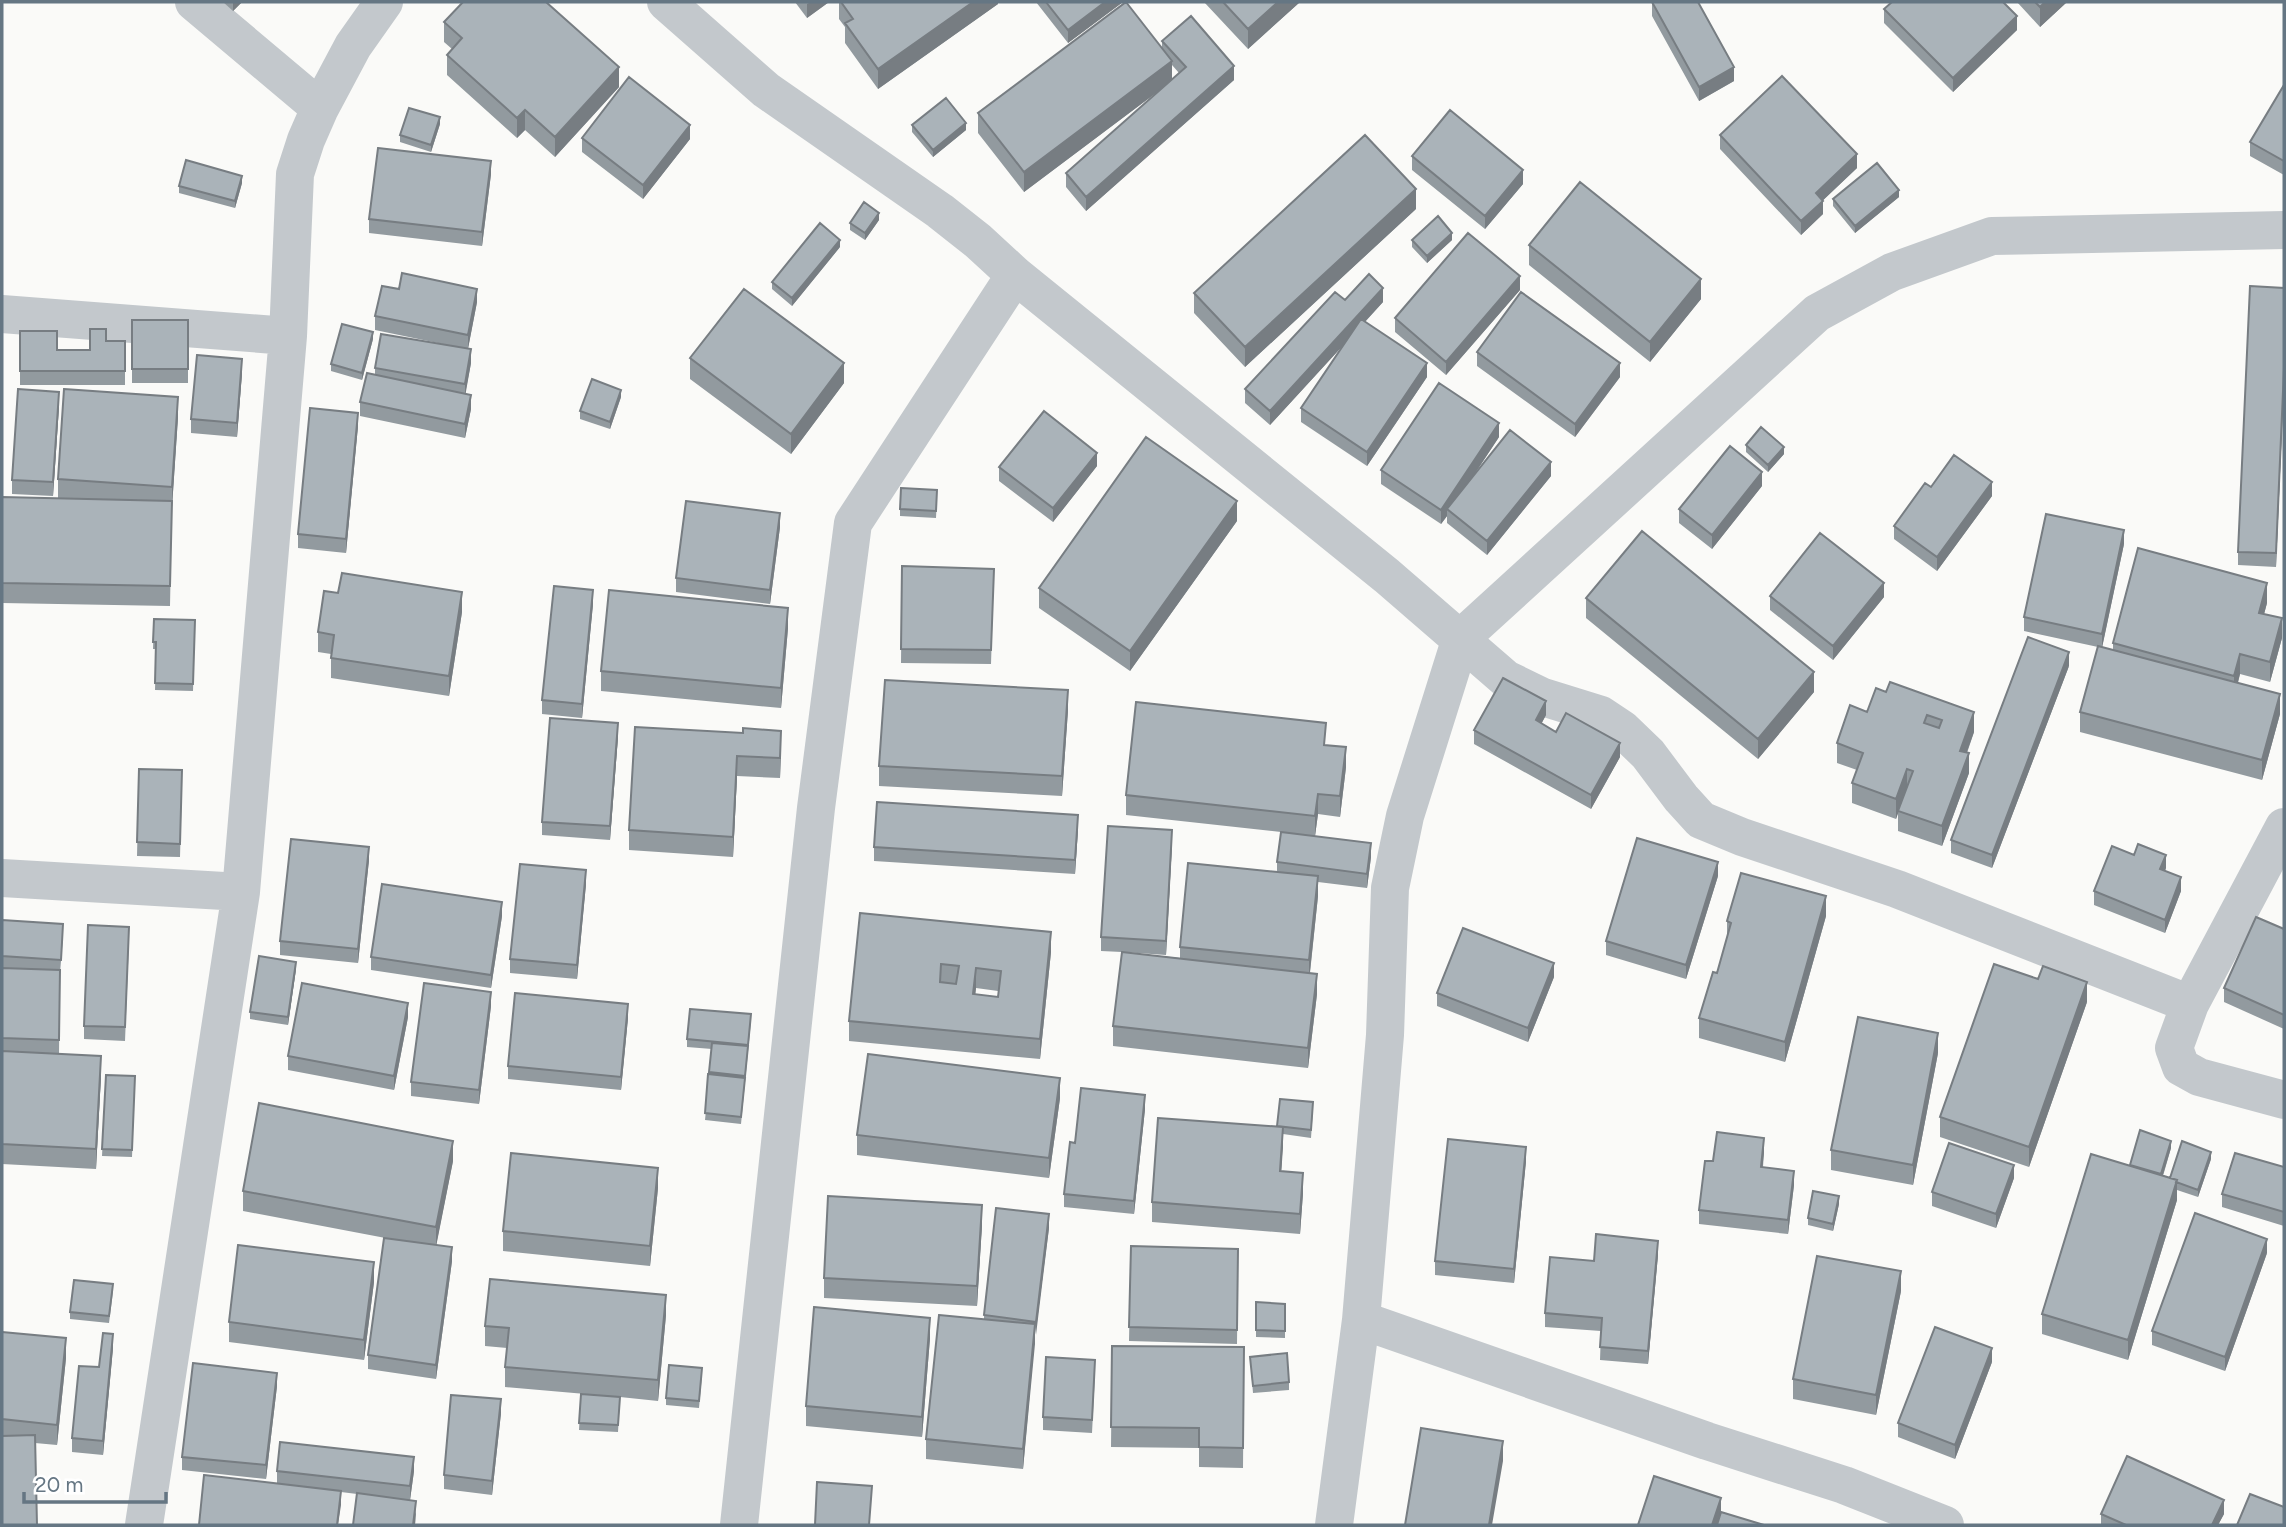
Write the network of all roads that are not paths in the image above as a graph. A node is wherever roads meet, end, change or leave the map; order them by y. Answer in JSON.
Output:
{"nodes":[{"id":1,"x":194,"y":2,"type":"edge"},
{"id":2,"x":384,"y":2,"type":"edge"},
{"id":3,"x":666,"y":2,"type":"edge"},
{"id":4,"x":320,"y":108,"type":"junction"},
{"id":5,"x":2284,"y":230,"type":"edge"},
{"id":6,"x":1015,"y":275,"type":"junction"},
{"id":7,"x":2,"y":314,"type":"edge"},
{"id":8,"x":288,"y":336,"type":"junction"},
{"id":9,"x":1461,"y":638,"type":"junction"},
{"id":10,"x":2284,"y":827,"type":"edge"},
{"id":11,"x":2,"y":878,"type":"edge"},
{"id":12,"x":241,"y":892,"type":"junction"},
{"id":13,"x":2190,"y":1004,"type":"junction"},
{"id":14,"x":2284,"y":1100,"type":"edge"},
{"id":15,"x":1361,"y":1320,"type":"junction"},
{"id":16,"x":144,"y":1525,"type":"edge"},
{"id":17,"x":739,"y":1525,"type":"edge"},
{"id":18,"x":1334,"y":1525,"type":"edge"},
{"id":19,"x":1945,"y":1525,"type":"edge"}],
"edges":[{"from":1,"to":4,"type":"street"},
{"from":2,"to":4,"type":"street"},
{"from":3,"to":6,"type":"street"},
{"from":4,"to":8,"type":"street"},
{"from":5,"to":9,"type":"street"},
{"from":6,"to":9,"type":"street"},
{"from":6,"to":17,"type":"street"},
{"from":7,"to":8,"type":"street"},
{"from":8,"to":12,"type":"street"},
{"from":9,"to":13,"type":"street"},
{"from":9,"to":15,"type":"street"},
{"from":10,"to":13,"type":"street"},
{"from":11,"to":12,"type":"street"},
{"from":12,"to":16,"type":"street"},
{"from":13,"to":14,"type":"street"},
{"from":15,"to":18,"type":"street"},
{"from":15,"to":19,"type":"street"}]}
